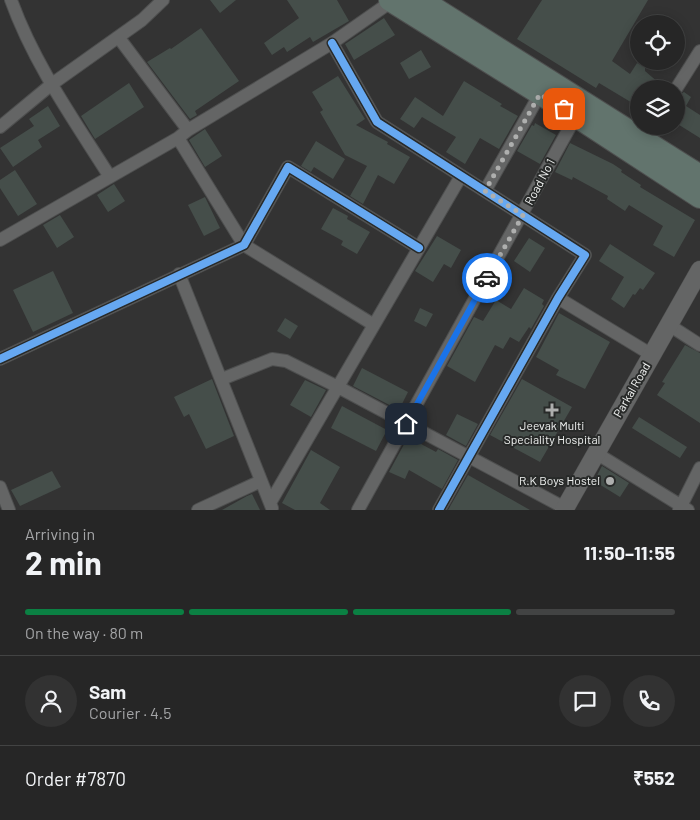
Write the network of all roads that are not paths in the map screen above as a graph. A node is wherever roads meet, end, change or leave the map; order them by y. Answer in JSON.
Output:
{"nodes":[{"id":1,"x":10,"y":0,"type":"edge"},
{"id":2,"x":163,"y":0,"type":"edge"},
{"id":3,"x":391,"y":1,"type":"edge"},
{"id":4,"x":427,"y":1,"type":"edge"},
{"id":5,"x":119,"y":38,"type":"junction"},
{"id":6,"x":332,"y":44,"type":"junction"},
{"id":7,"x":700,"y":51,"type":"edge"},
{"id":8,"x":682,"y":80,"type":"edge"},
{"id":9,"x":52,"y":84,"type":"junction"},
{"id":10,"x":540,"y":94,"type":"junction"},
{"id":11,"x":576,"y":116,"type":"junction"},
{"id":12,"x":630,"y":122,"type":"edge"},
{"id":13,"x":0,"y":128,"type":"edge"},
{"id":14,"x":188,"y":130,"type":"junction"},
{"id":15,"x":650,"y":135,"type":"edge"},
{"id":16,"x":178,"y":138,"type":"junction"},
{"id":17,"x":461,"y":176,"type":"junction"},
{"id":18,"x":700,"y":176,"type":"edge"},
{"id":19,"x":110,"y":177,"type":"junction"},
{"id":20,"x":485,"y":191,"type":"junction"},
{"id":21,"x":700,"y":197,"type":"edge"},
{"id":22,"x":523,"y":215,"type":"junction"},
{"id":23,"x":0,"y":240,"type":"edge"},
{"id":24,"x":244,"y":244,"type":"junction"},
{"id":25,"x":419,"y":248,"type":"junction"},
{"id":26,"x":700,"y":270,"type":"edge"},
{"id":27,"x":180,"y":274,"type":"junction"},
{"id":28,"x":558,"y":298,"type":"junction"},
{"id":29,"x":374,"y":325,"type":"junction"},
{"id":30,"x":669,"y":325,"type":"junction"},
{"id":31,"x":700,"y":344,"type":"edge"},
{"id":32,"x":652,"y":355,"type":"junction"},
{"id":33,"x":0,"y":359,"type":"edge"},
{"id":34,"x":222,"y":379,"type":"junction"},
{"id":35,"x":338,"y":387,"type":"junction"},
{"id":36,"x":406,"y":424,"type":"junction"},
{"id":37,"x":596,"y":453,"type":"junction"},
{"id":38,"x":468,"y":457,"type":"junction"},
{"id":39,"x":700,"y":468,"type":"edge"},
{"id":40,"x":261,"y":481,"type":"junction"},
{"id":41,"x":2,"y":495,"type":"edge"},
{"id":42,"x":271,"y":506,"type":"edge"},
{"id":43,"x":564,"y":509,"type":"edge"},
{"id":44,"x":683,"y":509,"type":"edge"},
{"id":45,"x":9,"y":510,"type":"edge"},
{"id":46,"x":198,"y":510,"type":"edge"},
{"id":47,"x":358,"y":510,"type":"edge"},
{"id":48,"x":439,"y":510,"type":"edge"}],
"edges":[{"from":1,"to":9,"type":"street"},
{"from":2,"to":5,"type":"street"},
{"from":3,"to":6,"type":"street"},
{"from":3,"to":10,"type":"highway"},
{"from":4,"to":12,"type":"highway"},
{"from":5,"to":9,"type":"street"},
{"from":5,"to":14,"type":"street"},
{"from":6,"to":14,"type":"street"},
{"from":6,"to":17,"type":"street"},
{"from":7,"to":8,"type":"street"},
{"from":9,"to":13,"type":"street"},
{"from":9,"to":19,"type":"street"},
{"from":10,"to":11,"type":"highway"},
{"from":10,"to":20,"type":"street"},
{"from":11,"to":21,"type":"highway"},
{"from":11,"to":22,"type":"street","name":"Road No 1"},
{"from":14,"to":16,"type":"street"},
{"from":15,"to":18,"type":"highway"},
{"from":16,"to":19,"type":"street"},
{"from":16,"to":24,"type":"street"},
{"from":17,"to":20,"type":"street"},
{"from":17,"to":25,"type":"street"},
{"from":19,"to":23,"type":"street"},
{"from":20,"to":22,"type":"street"},
{"from":22,"to":28,"type":"street"},
{"from":22,"to":36,"type":"street","name":"Road No 1"},
{"from":24,"to":25,"type":"street"},
{"from":24,"to":27,"type":"street"},
{"from":24,"to":29,"type":"street"},
{"from":25,"to":29,"type":"street"},
{"from":26,"to":30,"type":"street","name":"Parkal Road"},
{"from":27,"to":33,"type":"street"},
{"from":27,"to":34,"type":"street"},
{"from":28,"to":32,"type":"street"},
{"from":28,"to":38,"type":"street"},
{"from":29,"to":35,"type":"street"},
{"from":30,"to":31,"type":"street"},
{"from":30,"to":32,"type":"street","name":"Parkal Road"},
{"from":32,"to":37,"type":"street","name":"Parkal Road"},
{"from":34,"to":35,"type":"street"},
{"from":34,"to":40,"type":"street"},
{"from":35,"to":36,"type":"street"},
{"from":35,"to":42,"type":"street"},
{"from":36,"to":38,"type":"street"},
{"from":36,"to":47,"type":"street","name":"Road No 1"},
{"from":37,"to":43,"type":"street","name":"Parkal Road"},
{"from":37,"to":44,"type":"street"},
{"from":38,"to":43,"type":"street"},
{"from":38,"to":48,"type":"street"},
{"from":39,"to":44,"type":"street"},
{"from":40,"to":42,"type":"street"},
{"from":40,"to":46,"type":"street"},
{"from":41,"to":45,"type":"street"}]}
